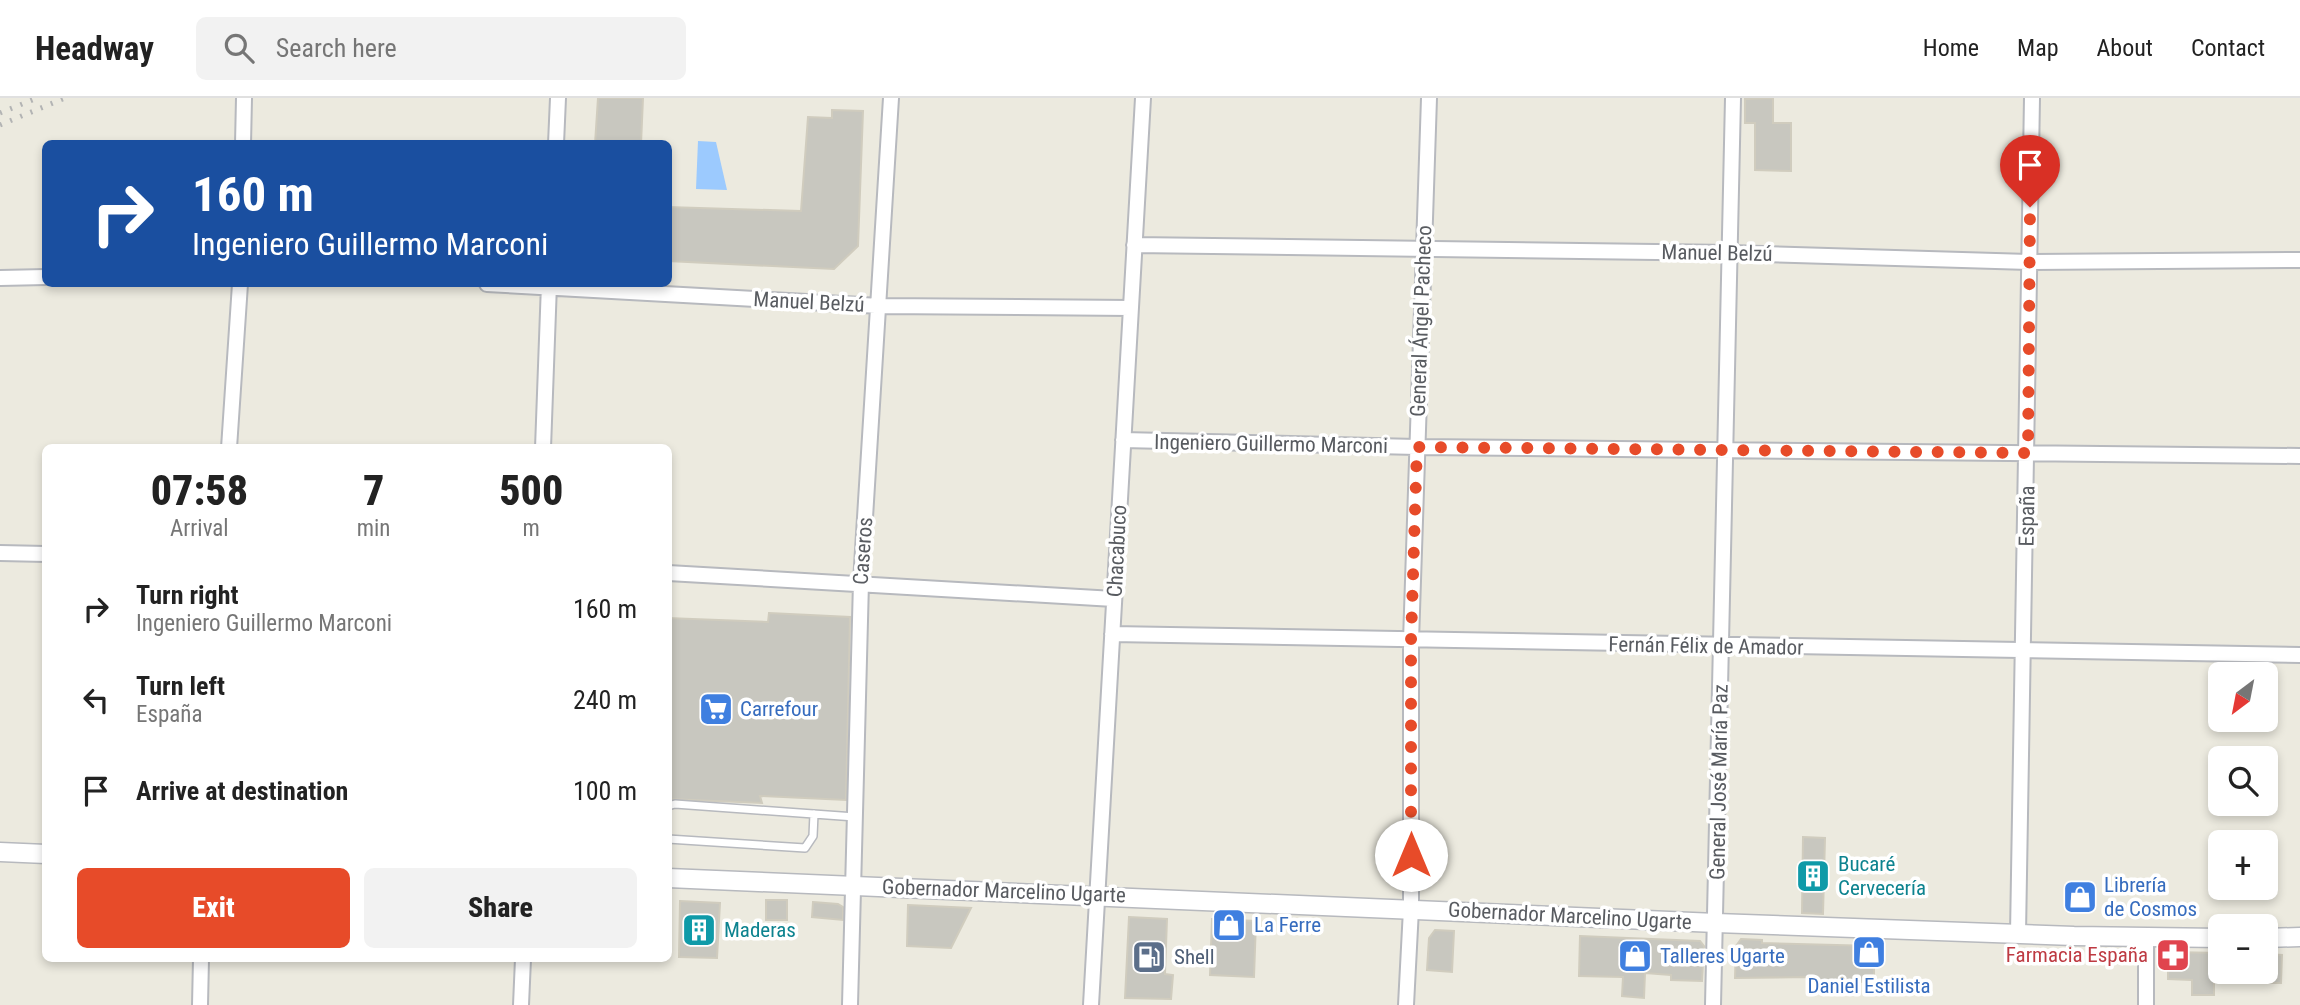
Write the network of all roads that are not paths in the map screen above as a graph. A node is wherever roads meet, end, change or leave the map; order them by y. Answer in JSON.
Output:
{"nodes":[{"id":1,"x":244,"y":98,"type":"edge"},
{"id":2,"x":558,"y":98,"type":"edge"},
{"id":3,"x":891,"y":98,"type":"edge"},
{"id":4,"x":1143,"y":98,"type":"edge"},
{"id":5,"x":1429,"y":98,"type":"edge"},
{"id":6,"x":1733,"y":98,"type":"edge"},
{"id":7,"x":2032,"y":98,"type":"edge"},
{"id":8,"x":243,"y":140,"type":"edge"},
{"id":9,"x":556,"y":140,"type":"edge"},
{"id":10,"x":1134,"y":245,"type":"junction"},
{"id":11,"x":1424,"y":248,"type":"junction"},
{"id":12,"x":1731,"y":253,"type":"junction"},
{"id":13,"x":2300,"y":260,"type":"edge"},
{"id":14,"x":2029,"y":262,"type":"junction"},
{"id":15,"x":42,"y":276,"type":"edge"},
{"id":16,"x":0,"y":278,"type":"edge"},
{"id":17,"x":240,"y":287,"type":"edge"},
{"id":18,"x":549,"y":287,"type":"edge"},
{"id":19,"x":581,"y":287,"type":"edge"},
{"id":20,"x":880,"y":306,"type":"junction"},
{"id":21,"x":1131,"y":308,"type":"junction"},
{"id":22,"x":1123,"y":440,"type":"junction"},
{"id":23,"x":229,"y":444,"type":"edge"},
{"id":24,"x":542,"y":444,"type":"edge"},
{"id":25,"x":1417,"y":447,"type":"junction"},
{"id":26,"x":1726,"y":450,"type":"junction"},
{"id":27,"x":2028,"y":453,"type":"junction"},
{"id":28,"x":2300,"y":456,"type":"edge"},
{"id":29,"x":0,"y":553,"type":"edge"},
{"id":30,"x":42,"y":554,"type":"edge"},
{"id":31,"x":672,"y":573,"type":"edge"},
{"id":32,"x":861,"y":582,"type":"junction"},
{"id":33,"x":1114,"y":599,"type":"junction"},
{"id":34,"x":1112,"y":634,"type":"junction"},
{"id":35,"x":1411,"y":641,"type":"junction"},
{"id":36,"x":1721,"y":646,"type":"junction"},
{"id":37,"x":2025,"y":651,"type":"junction"},
{"id":38,"x":2300,"y":655,"type":"edge"},
{"id":39,"x":672,"y":805,"type":"edge"},
{"id":40,"x":814,"y":814,"type":"junction"},
{"id":41,"x":856,"y":817,"type":"junction"},
{"id":42,"x":672,"y":839,"type":"edge"},
{"id":43,"x":0,"y":852,"type":"edge"},
{"id":44,"x":42,"y":854,"type":"edge"},
{"id":45,"x":672,"y":877,"type":"edge"},
{"id":46,"x":854,"y":885,"type":"junction"},
{"id":47,"x":1098,"y":896,"type":"junction"},
{"id":48,"x":1411,"y":909,"type":"junction"},
{"id":49,"x":1716,"y":923,"type":"junction"},
{"id":50,"x":2018,"y":934,"type":"junction"},
{"id":51,"x":2278,"y":937,"type":"edge"},
{"id":52,"x":2300,"y":937,"type":"edge"},
{"id":53,"x":2146,"y":938,"type":"junction"},
{"id":54,"x":2208,"y":938,"type":"edge"},
{"id":55,"x":201,"y":962,"type":"edge"},
{"id":56,"x":523,"y":962,"type":"edge"},
{"id":57,"x":200,"y":1005,"type":"edge"},
{"id":58,"x":521,"y":1005,"type":"edge"},
{"id":59,"x":850,"y":1005,"type":"edge"},
{"id":60,"x":1091,"y":1005,"type":"edge"},
{"id":61,"x":1406,"y":1005,"type":"edge"},
{"id":62,"x":1713,"y":1005,"type":"edge"},
{"id":63,"x":2146,"y":1005,"type":"edge"}],
"edges":[{"from":1,"to":8,"type":"street"},
{"from":2,"to":9,"type":"street"},
{"from":3,"to":20,"type":"street","name":"Caseros"},
{"from":4,"to":10,"type":"street","name":"Chacabuco"},
{"from":5,"to":11,"type":"street","name":"General Ángel Pacheco"},
{"from":6,"to":12,"type":"street","name":"General José María Paz"},
{"from":7,"to":14,"type":"street","name":"España"},
{"from":10,"to":11,"type":"street","name":"Manuel Belzú"},
{"from":10,"to":21,"type":"street","name":"Chacabuco"},
{"from":11,"to":12,"type":"street","name":"Manuel Belzú"},
{"from":11,"to":25,"type":"street","name":"General Ángel Pacheco"},
{"from":12,"to":14,"type":"street","name":"Manuel Belzú"},
{"from":12,"to":26,"type":"street","name":"General José María Paz"},
{"from":13,"to":14,"type":"street","name":"Manuel Belzú"},
{"from":14,"to":27,"type":"street","name":"España"},
{"from":15,"to":16,"type":"street"},
{"from":17,"to":23,"type":"street"},
{"from":18,"to":24,"type":"street"},
{"from":19,"to":20,"type":"street","name":"Manuel Belzú"},
{"from":20,"to":21,"type":"street","name":"Manuel Belzú"},
{"from":20,"to":32,"type":"street","name":"Caseros"},
{"from":21,"to":22,"type":"street","name":"Chacabuco"},
{"from":22,"to":25,"type":"street","name":"Ingeniero Guillermo Marconi"},
{"from":22,"to":33,"type":"street","name":"Chacabuco"},
{"from":25,"to":26,"type":"street","name":"Ingeniero Guillermo Marconi"},
{"from":25,"to":35,"type":"street","name":"General Ángel Pacheco"},
{"from":26,"to":27,"type":"street","name":"Ingeniero Guillermo Marconi"},
{"from":26,"to":36,"type":"street","name":"General José María Paz"},
{"from":27,"to":28,"type":"street","name":"Ingeniero Guillermo Marconi"},
{"from":27,"to":37,"type":"street","name":"España"},
{"from":29,"to":30,"type":"street"},
{"from":31,"to":32,"type":"street"},
{"from":32,"to":33,"type":"street"},
{"from":32,"to":41,"type":"street","name":"Caseros"},
{"from":33,"to":34,"type":"street","name":"Chacabuco"},
{"from":34,"to":35,"type":"street","name":"Fernán Félix de Amador"},
{"from":34,"to":47,"type":"street","name":"Chacabuco"},
{"from":35,"to":36,"type":"street","name":"Fernán Félix de Amador"},
{"from":35,"to":48,"type":"street","name":"General Ángel Pacheco"},
{"from":36,"to":37,"type":"street","name":"Fernán Félix de Amador"},
{"from":36,"to":49,"type":"street","name":"General José María Paz"},
{"from":37,"to":38,"type":"street","name":"Fernán Félix de Amador"},
{"from":37,"to":50,"type":"street","name":"España"},
{"from":39,"to":40,"type":"lane"},
{"from":40,"to":41,"type":"lane"},
{"from":40,"to":42,"type":"lane"},
{"from":41,"to":46,"type":"street","name":"Caseros"},
{"from":43,"to":44,"type":"street"},
{"from":45,"to":46,"type":"street","name":"Gobernador Marcelino Ugarte"},
{"from":46,"to":47,"type":"street","name":"Gobernador Marcelino Ugarte"},
{"from":46,"to":59,"type":"street","name":"Caseros"},
{"from":47,"to":48,"type":"street","name":"Gobernador Marcelino Ugarte"},
{"from":47,"to":60,"type":"street","name":"Chacabuco"},
{"from":48,"to":49,"type":"street","name":"Gobernador Marcelino Ugarte"},
{"from":48,"to":61,"type":"street","name":"General Ángel Pacheco"},
{"from":49,"to":50,"type":"street","name":"Gobernador Marcelino Ugarte"},
{"from":49,"to":62,"type":"street","name":"General José María Paz"},
{"from":50,"to":53,"type":"street","name":"Gobernador Marcelino Ugarte"},
{"from":51,"to":52,"type":"street"},
{"from":53,"to":54,"type":"street","name":"Gobernador Marcelino Ugarte"},
{"from":53,"to":63,"type":"street"},
{"from":55,"to":57,"type":"street"},
{"from":56,"to":58,"type":"street"}]}
